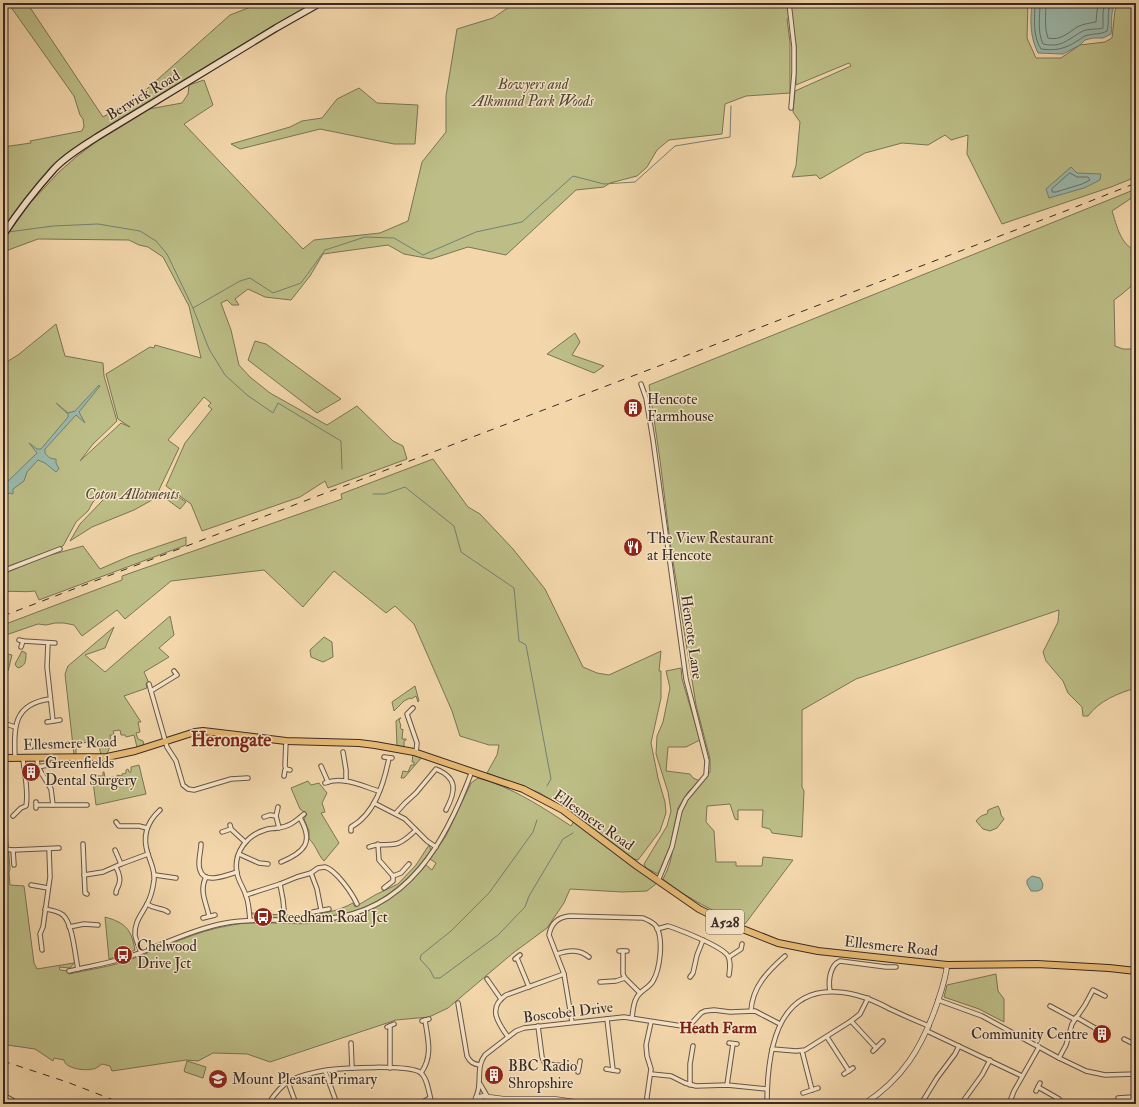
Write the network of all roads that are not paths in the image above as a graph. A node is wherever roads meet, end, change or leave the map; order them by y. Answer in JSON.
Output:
{"nodes":[{"id":1,"x":320,"y":3,"type":"edge"},
{"id":2,"x":789,"y":3,"type":"edge"},
{"id":3,"x":791,"y":108,"type":"dead end"},
{"id":4,"x":3,"y":235,"type":"edge"},
{"id":5,"x":641,"y":384,"type":"dead end"},
{"id":6,"x":60,"y":549,"type":"dead end"},
{"id":7,"x":3,"y":571,"type":"edge"},
{"id":8,"x":19,"y":640,"type":"dead end"},
{"id":9,"x":23,"y":641,"type":"junction"},
{"id":10,"x":48,"y":643,"type":"junction"},
{"id":11,"x":55,"y":643,"type":"dead end"},
{"id":12,"x":21,"y":647,"type":"dead end"},
{"id":13,"x":174,"y":671,"type":"dead end"},
{"id":14,"x":148,"y":684,"type":"dead end"},
{"id":15,"x":150,"y":691,"type":"junction"},
{"id":16,"x":50,"y":699,"type":"junction"},
{"id":17,"x":413,"y":708,"type":"dead end"},
{"id":18,"x":407,"y":714,"type":"junction"},
{"id":19,"x":401,"y":715,"type":"dead end"},
{"id":20,"x":60,"y":720,"type":"dead end"},
{"id":21,"x":53,"y":721,"type":"junction"},
{"id":22,"x":47,"y":722,"type":"dead end"},
{"id":23,"x":3,"y":724,"type":"edge"},
{"id":24,"x":15,"y":727,"type":"junction"},
{"id":25,"x":165,"y":741,"type":"junction"},
{"id":26,"x":286,"y":741,"type":"junction"},
{"id":27,"x":345,"y":753,"type":"dead end"},
{"id":28,"x":416,"y":753,"type":"junction"},
{"id":29,"x":384,"y":757,"type":"dead end"},
{"id":30,"x":3,"y":758,"type":"edge"},
{"id":31,"x":15,"y":758,"type":"junction"},
{"id":32,"x":23,"y":758,"type":"junction"},
{"id":33,"x":37,"y":758,"type":"junction"},
{"id":34,"x":80,"y":764,"type":"dead end"},
{"id":35,"x":321,"y":766,"type":"dead end"},
{"id":36,"x":38,"y":767,"type":"junction"},
{"id":37,"x":430,"y":767,"type":"dead end"},
{"id":38,"x":436,"y":769,"type":"junction"},
{"id":39,"x":472,"y":771,"type":"junction"},
{"id":40,"x":284,"y":776,"type":"dead end"},
{"id":41,"x":248,"y":778,"type":"dead end"},
{"id":42,"x":346,"y":781,"type":"junction"},
{"id":43,"x":380,"y":791,"type":"junction"},
{"id":44,"x":374,"y":803,"type":"junction"},
{"id":45,"x":36,"y":805,"type":"dead end"},
{"id":46,"x":53,"y":805,"type":"junction"},
{"id":47,"x":87,"y":805,"type":"dead end"},
{"id":48,"x":278,"y":807,"type":"dead end"},
{"id":49,"x":446,"y":810,"type":"dead end"},
{"id":50,"x":159,"y":813,"type":"dead end"},
{"id":51,"x":396,"y":813,"type":"junction"},
{"id":52,"x":304,"y":814,"type":"dead end"},
{"id":53,"x":13,"y":816,"type":"dead end"},
{"id":54,"x":276,"y":816,"type":"junction"},
{"id":55,"x":264,"y":817,"type":"dead end"},
{"id":56,"x":300,"y":818,"type":"junction"},
{"id":57,"x":116,"y":822,"type":"dead end"},
{"id":58,"x":147,"y":828,"type":"junction"},
{"id":59,"x":279,"y":828,"type":"junction"},
{"id":60,"x":351,"y":830,"type":"dead end"},
{"id":61,"x":416,"y":830,"type":"junction"},
{"id":62,"x":222,"y":832,"type":"dead end"},
{"id":63,"x":245,"y":842,"type":"junction"},
{"id":64,"x":82,"y":844,"type":"dead end"},
{"id":65,"x":201,"y":844,"type":"dead end"},
{"id":66,"x":378,"y":844,"type":"junction"},
{"id":67,"x":369,"y":847,"type":"dead end"},
{"id":68,"x":436,"y":847,"type":"junction"},
{"id":69,"x":59,"y":848,"type":"dead end"},
{"id":70,"x":49,"y":849,"type":"junction"},
{"id":71,"x":4,"y":850,"type":"edge"},
{"id":72,"x":13,"y":850,"type":"junction"},
{"id":73,"x":115,"y":850,"type":"dead end"},
{"id":74,"x":148,"y":854,"type":"junction"},
{"id":75,"x":239,"y":854,"type":"junction"},
{"id":76,"x":120,"y":864,"type":"junction"},
{"id":77,"x":262,"y":864,"type":"junction"},
{"id":78,"x":268,"y":864,"type":"dead end"},
{"id":79,"x":410,"y":864,"type":"dead end"},
{"id":80,"x":14,"y":865,"type":"dead end"},
{"id":81,"x":286,"y":866,"type":"dead end"},
{"id":82,"x":116,"y":867,"type":"junction"},
{"id":83,"x":262,"y":869,"type":"dead end"},
{"id":84,"x":237,"y":872,"type":"junction"},
{"id":85,"x":311,"y":873,"type":"junction"},
{"id":86,"x":84,"y":875,"type":"junction"},
{"id":87,"x":155,"y":876,"type":"junction"},
{"id":88,"x":393,"y":876,"type":"junction"},
{"id":89,"x":206,"y":877,"type":"junction"},
{"id":90,"x":173,"y":879,"type":"dead end"},
{"id":91,"x":658,"y":881,"type":"junction"},
{"id":92,"x":31,"y":884,"type":"dead end"},
{"id":93,"x":280,"y":884,"type":"junction"},
{"id":94,"x":48,"y":888,"type":"junction"},
{"id":95,"x":384,"y":888,"type":"dead end"},
{"id":96,"x":115,"y":890,"type":"dead end"},
{"id":97,"x":87,"y":894,"type":"dead end"},
{"id":98,"x":246,"y":895,"type":"junction"},
{"id":99,"x":147,"y":904,"type":"junction"},
{"id":100,"x":164,"y":904,"type":"dead end"},
{"id":101,"x":357,"y":904,"type":"dead end"},
{"id":102,"x":45,"y":909,"type":"junction"},
{"id":103,"x":284,"y":910,"type":"dead end"},
{"id":104,"x":321,"y":910,"type":"junction"},
{"id":105,"x":329,"y":910,"type":"dead end"},
{"id":106,"x":313,"y":912,"type":"dead end"},
{"id":107,"x":215,"y":915,"type":"dead end"},
{"id":108,"x":209,"y":916,"type":"junction"},
{"id":109,"x":203,"y":918,"type":"dead end"},
{"id":110,"x":250,"y":920,"type":"junction"},
{"id":111,"x":98,"y":925,"type":"dead end"},
{"id":112,"x":69,"y":927,"type":"junction"},
{"id":113,"x":657,"y":929,"type":"junction"},
{"id":114,"x":703,"y":940,"type":"junction"},
{"id":115,"x":743,"y":947,"type":"dead end"},
{"id":116,"x":40,"y":948,"type":"dead end"},
{"id":117,"x":586,"y":949,"type":"dead end"},
{"id":118,"x":623,"y":951,"type":"dead end"},
{"id":119,"x":141,"y":952,"type":"junction"},
{"id":120,"x":584,"y":953,"type":"junction"},
{"id":121,"x":557,"y":954,"type":"junction"},
{"id":122,"x":785,"y":956,"type":"dead end"},
{"id":123,"x":517,"y":957,"type":"dead end"},
{"id":124,"x":589,"y":957,"type":"dead end"},
{"id":125,"x":729,"y":957,"type":"junction"},
{"id":126,"x":779,"y":962,"type":"junction"},
{"id":127,"x":782,"y":965,"type":"dead end"},
{"id":128,"x":947,"y":965,"type":"junction"},
{"id":129,"x":896,"y":967,"type":"dead end"},
{"id":130,"x":78,"y":969,"type":"junction"},
{"id":131,"x":70,"y":971,"type":"dead end"},
{"id":132,"x":1136,"y":971,"type":"edge"},
{"id":133,"x":693,"y":973,"type":"junction"},
{"id":134,"x":564,"y":974,"type":"junction"},
{"id":135,"x":699,"y":974,"type":"dead end"},
{"id":136,"x":729,"y":974,"type":"dead end"},
{"id":137,"x":624,"y":978,"type":"junction"},
{"id":138,"x":690,"y":978,"type":"dead end"},
{"id":139,"x":487,"y":979,"type":"dead end"},
{"id":140,"x":604,"y":986,"type":"dead end"},
{"id":141,"x":529,"y":987,"type":"junction"},
{"id":142,"x":830,"y":991,"type":"junction"},
{"id":143,"x":640,"y":993,"type":"junction"},
{"id":144,"x":1105,"y":996,"type":"dead end"},
{"id":145,"x":868,"y":998,"type":"junction"},
{"id":146,"x":501,"y":999,"type":"junction"},
{"id":147,"x":938,"y":1000,"type":"junction"},
{"id":148,"x":457,"y":1006,"type":"dead end"},
{"id":149,"x":1050,"y":1006,"type":"dead end"},
{"id":150,"x":751,"y":1011,"type":"junction"},
{"id":151,"x":632,"y":1018,"type":"junction"},
{"id":152,"x":1075,"y":1018,"type":"junction"},
{"id":153,"x":607,"y":1019,"type":"junction"},
{"id":154,"x":426,"y":1020,"type":"dead end"},
{"id":155,"x":572,"y":1022,"type":"junction"},
{"id":156,"x":651,"y":1022,"type":"junction"},
{"id":157,"x":852,"y":1022,"type":"junction"},
{"id":158,"x":691,"y":1024,"type":"junction"},
{"id":159,"x":780,"y":1024,"type":"junction"},
{"id":160,"x":390,"y":1026,"type":"dead end"},
{"id":161,"x":538,"y":1026,"type":"junction"},
{"id":162,"x":928,"y":1028,"type":"junction"},
{"id":163,"x":1095,"y":1028,"type":"dead end"},
{"id":164,"x":695,"y":1032,"type":"dead end"},
{"id":165,"x":508,"y":1037,"type":"junction"},
{"id":166,"x":827,"y":1037,"type":"junction"},
{"id":167,"x":1124,"y":1039,"type":"dead end"},
{"id":168,"x":883,"y":1041,"type":"dead end"},
{"id":169,"x":351,"y":1043,"type":"dead end"},
{"id":170,"x":737,"y":1044,"type":"dead end"},
{"id":171,"x":1136,"y":1045,"type":"edge"},
{"id":172,"x":693,"y":1046,"type":"dead end"},
{"id":173,"x":959,"y":1046,"type":"junction"},
{"id":174,"x":1039,"y":1047,"type":"junction"},
{"id":175,"x":876,"y":1048,"type":"junction"},
{"id":176,"x":772,"y":1049,"type":"junction"},
{"id":177,"x":802,"y":1051,"type":"junction"},
{"id":178,"x":873,"y":1051,"type":"dead end"},
{"id":179,"x":1059,"y":1058,"type":"junction"},
{"id":180,"x":990,"y":1060,"type":"junction"},
{"id":181,"x":580,"y":1061,"type":"dead end"},
{"id":182,"x":480,"y":1065,"type":"junction"},
{"id":183,"x":579,"y":1067,"type":"junction"},
{"id":184,"x":352,"y":1068,"type":"junction"},
{"id":185,"x":390,"y":1068,"type":"junction"},
{"id":186,"x":853,"y":1068,"type":"dead end"},
{"id":187,"x":606,"y":1069,"type":"dead end"},
{"id":188,"x":613,"y":1070,"type":"junction"},
{"id":189,"x":325,"y":1071,"type":"junction"},
{"id":190,"x":618,"y":1071,"type":"dead end"},
{"id":191,"x":849,"y":1071,"type":"junction"},
{"id":192,"x":578,"y":1072,"type":"dead end"},
{"id":193,"x":421,"y":1073,"type":"junction"},
{"id":194,"x":651,"y":1074,"type":"junction"},
{"id":195,"x":844,"y":1074,"type":"dead end"},
{"id":196,"x":1136,"y":1074,"type":"edge"},
{"id":197,"x":1022,"y":1076,"type":"junction"},
{"id":198,"x":288,"y":1082,"type":"junction"},
{"id":199,"x":479,"y":1083,"type":"junction"},
{"id":200,"x":690,"y":1085,"type":"junction"},
{"id":201,"x":727,"y":1085,"type":"junction"},
{"id":202,"x":818,"y":1088,"type":"dead end"},
{"id":203,"x":767,"y":1089,"type":"junction"},
{"id":204,"x":812,"y":1090,"type":"junction"},
{"id":205,"x":1036,"y":1091,"type":"dead end"},
{"id":206,"x":803,"y":1093,"type":"dead end"},
{"id":207,"x":3,"y":1095,"type":"edge"},
{"id":208,"x":487,"y":1097,"type":"junction"},
{"id":209,"x":919,"y":1097,"type":"dead end"},
{"id":210,"x":430,"y":1098,"type":"junction"},
{"id":211,"x":1118,"y":1098,"type":"dead end"},
{"id":212,"x":503,"y":1099,"type":"junction"},
{"id":213,"x":924,"y":1100,"type":"junction"},
{"id":214,"x":1060,"y":1102,"type":"edge"},
{"id":215,"x":474,"y":1103,"type":"edge"},
{"id":216,"x":20,"y":1104,"type":"edge"},
{"id":217,"x":268,"y":1104,"type":"edge"},
{"id":218,"x":296,"y":1104,"type":"edge"},
{"id":219,"x":337,"y":1104,"type":"edge"},
{"id":220,"x":419,"y":1104,"type":"edge"},
{"id":221,"x":432,"y":1104,"type":"edge"},
{"id":222,"x":491,"y":1104,"type":"edge"},
{"id":223,"x":494,"y":1104,"type":"edge"},
{"id":224,"x":587,"y":1104,"type":"edge"},
{"id":225,"x":646,"y":1104,"type":"edge"},
{"id":226,"x":768,"y":1104,"type":"edge"},
{"id":227,"x":864,"y":1104,"type":"edge"},
{"id":228,"x":921,"y":1104,"type":"edge"},
{"id":229,"x":961,"y":1104,"type":"edge"},
{"id":230,"x":1010,"y":1104,"type":"edge"},
{"id":231,"x":1070,"y":1104,"type":"edge"},
{"id":232,"x":1134,"y":1104,"type":"edge"}],
"edges":[{"from":1,"to":4,"type":"main road","name":"Berwick Road"},
{"from":2,"to":3,"type":"street"},
{"from":5,"to":91,"type":"street","name":"Hencote Lane"},
{"from":6,"to":7,"type":"street"},
{"from":8,"to":9,"type":"street"},
{"from":9,"to":10,"type":"street"},
{"from":9,"to":12,"type":"street"},
{"from":10,"to":11,"type":"street"},
{"from":10,"to":16,"type":"street"},
{"from":13,"to":15,"type":"street"},
{"from":14,"to":15,"type":"street"},
{"from":15,"to":25,"type":"street"},
{"from":16,"to":21,"type":"street"},
{"from":16,"to":24,"type":"street"},
{"from":17,"to":18,"type":"street"},
{"from":18,"to":19,"type":"street"},
{"from":18,"to":28,"type":"street"},
{"from":20,"to":21,"type":"street"},
{"from":21,"to":22,"type":"street"},
{"from":23,"to":24,"type":"street"},
{"from":24,"to":31,"type":"street"},
{"from":25,"to":26,"type":"main road","name":"Ellesmere Road","number":"A528"},
{"from":25,"to":33,"type":"main road","name":"Ellesmere Road","number":"A528"},
{"from":25,"to":41,"type":"street"},
{"from":26,"to":28,"type":"main road","name":"Ellesmere Road","number":"A528"},
{"from":26,"to":40,"type":"street"},
{"from":27,"to":42,"type":"street"},
{"from":28,"to":39,"type":"main road","name":"Ellesmere Road","number":"A528"},
{"from":29,"to":43,"type":"street"},
{"from":30,"to":31,"type":"main road","name":"Ellesmere Road","number":"A528"},
{"from":31,"to":32,"type":"main road","name":"Ellesmere Road","number":"A528"},
{"from":32,"to":33,"type":"main road","name":"Ellesmere Road","number":"A528"},
{"from":32,"to":53,"type":"street"},
{"from":33,"to":36,"type":"street"},
{"from":34,"to":36,"type":"street","name":"Ellesmere Road"},
{"from":35,"to":42,"type":"street"},
{"from":36,"to":46,"type":"street"},
{"from":37,"to":38,"type":"street"},
{"from":38,"to":49,"type":"street"},
{"from":38,"to":51,"type":"street"},
{"from":39,"to":68,"type":"street"},
{"from":39,"to":91,"type":"main road","name":"Ellesmere Road","number":"A528"},
{"from":42,"to":43,"type":"street"},
{"from":43,"to":44,"type":"street"},
{"from":44,"to":51,"type":"street"},
{"from":44,"to":60,"type":"street"},
{"from":45,"to":46,"type":"street"},
{"from":46,"to":47,"type":"street"},
{"from":48,"to":54,"type":"street"},
{"from":50,"to":58,"type":"street"},
{"from":51,"to":61,"type":"street"},
{"from":52,"to":56,"type":"street"},
{"from":54,"to":55,"type":"street"},
{"from":54,"to":59,"type":"street"},
{"from":56,"to":59,"type":"street"},
{"from":56,"to":81,"type":"street"},
{"from":57,"to":58,"type":"street"},
{"from":58,"to":74,"type":"street"},
{"from":59,"to":63,"type":"street"},
{"from":61,"to":66,"type":"street"},
{"from":61,"to":68,"type":"street"},
{"from":62,"to":63,"type":"street"},
{"from":63,"to":75,"type":"street"},
{"from":64,"to":86,"type":"street"},
{"from":65,"to":89,"type":"street"},
{"from":66,"to":67,"type":"street"},
{"from":66,"to":88,"type":"street"},
{"from":68,"to":110,"type":"street"},
{"from":69,"to":70,"type":"street"},
{"from":70,"to":72,"type":"street"},
{"from":70,"to":94,"type":"street"},
{"from":71,"to":72,"type":"street"},
{"from":72,"to":80,"type":"street"},
{"from":73,"to":76,"type":"street"},
{"from":74,"to":76,"type":"street"},
{"from":74,"to":87,"type":"street"},
{"from":75,"to":77,"type":"street"},
{"from":75,"to":84,"type":"street"},
{"from":76,"to":82,"type":"street"},
{"from":77,"to":78,"type":"street"},
{"from":77,"to":83,"type":"street"},
{"from":79,"to":88,"type":"street"},
{"from":82,"to":86,"type":"street"},
{"from":82,"to":96,"type":"street"},
{"from":84,"to":89,"type":"street"},
{"from":84,"to":98,"type":"street"},
{"from":85,"to":93,"type":"street"},
{"from":85,"to":101,"type":"street"},
{"from":85,"to":104,"type":"street"},
{"from":86,"to":97,"type":"street"},
{"from":87,"to":90,"type":"street"},
{"from":87,"to":99,"type":"street"},
{"from":88,"to":95,"type":"street"},
{"from":89,"to":108,"type":"street"},
{"from":91,"to":128,"type":"main road","name":"Ellesmere Road","number":"A528"},
{"from":92,"to":94,"type":"street"},
{"from":93,"to":98,"type":"street"},
{"from":93,"to":103,"type":"street"},
{"from":94,"to":102,"type":"street"},
{"from":98,"to":110,"type":"street"},
{"from":99,"to":100,"type":"street"},
{"from":99,"to":119,"type":"street"},
{"from":102,"to":112,"type":"street"},
{"from":102,"to":116,"type":"street"},
{"from":104,"to":105,"type":"street"},
{"from":104,"to":106,"type":"street"},
{"from":107,"to":108,"type":"street"},
{"from":108,"to":109,"type":"street"},
{"from":110,"to":119,"type":"street"},
{"from":111,"to":112,"type":"street"},
{"from":112,"to":130,"type":"street"},
{"from":113,"to":114,"type":"street"},
{"from":113,"to":121,"type":"street"},
{"from":113,"to":143,"type":"street"},
{"from":114,"to":125,"type":"street"},
{"from":114,"to":133,"type":"street"},
{"from":115,"to":125,"type":"street"},
{"from":117,"to":120,"type":"street"},
{"from":118,"to":137,"type":"street"},
{"from":119,"to":130,"type":"street"},
{"from":120,"to":121,"type":"street"},
{"from":120,"to":124,"type":"street"},
{"from":121,"to":134,"type":"street"},
{"from":122,"to":126,"type":"street"},
{"from":123,"to":141,"type":"street"},
{"from":125,"to":136,"type":"street"},
{"from":126,"to":127,"type":"street"},
{"from":126,"to":150,"type":"street"},
{"from":128,"to":132,"type":"main road","name":"Ellesmere Road","number":"A528"},
{"from":128,"to":147,"type":"street"},
{"from":129,"to":142,"type":"street"},
{"from":130,"to":131,"type":"street"},
{"from":133,"to":135,"type":"street"},
{"from":133,"to":138,"type":"street"},
{"from":134,"to":141,"type":"street"},
{"from":134,"to":155,"type":"street"},
{"from":137,"to":140,"type":"street"},
{"from":137,"to":143,"type":"street"},
{"from":139,"to":146,"type":"street"},
{"from":141,"to":146,"type":"street"},
{"from":142,"to":145,"type":"street"},
{"from":142,"to":159,"type":"street"},
{"from":143,"to":151,"type":"street"},
{"from":144,"to":152,"type":"street"},
{"from":145,"to":157,"type":"street"},
{"from":145,"to":162,"type":"street"},
{"from":146,"to":165,"type":"street"},
{"from":147,"to":162,"type":"street"},
{"from":147,"to":174,"type":"street"},
{"from":148,"to":182,"type":"street"},
{"from":149,"to":152,"type":"street"},
{"from":150,"to":158,"type":"street"},
{"from":150,"to":159,"type":"street"},
{"from":151,"to":153,"type":"street","name":"Boscobel Drive"},
{"from":151,"to":156,"type":"street","name":"Boscobel Drive"},
{"from":152,"to":163,"type":"street"},
{"from":152,"to":179,"type":"street"},
{"from":153,"to":155,"type":"street","name":"Boscobel Drive"},
{"from":153,"to":188,"type":"street"},
{"from":154,"to":193,"type":"street"},
{"from":155,"to":161,"type":"street","name":"Boscobel Drive"},
{"from":156,"to":158,"type":"street","name":"Boscobel Drive"},
{"from":156,"to":194,"type":"street"},
{"from":157,"to":166,"type":"street"},
{"from":157,"to":175,"type":"street"},
{"from":158,"to":164,"type":"street"},
{"from":159,"to":176,"type":"street"},
{"from":160,"to":185,"type":"street"},
{"from":161,"to":165,"type":"street","name":"Boscobel Drive"},
{"from":161,"to":183,"type":"street"},
{"from":162,"to":173,"type":"street"},
{"from":162,"to":227,"type":"street"},
{"from":165,"to":182,"type":"street","name":"Boscobel Drive"},
{"from":166,"to":177,"type":"street"},
{"from":166,"to":191,"type":"street"},
{"from":167,"to":171,"type":"street"},
{"from":168,"to":175,"type":"street"},
{"from":169,"to":184,"type":"street"},
{"from":170,"to":201,"type":"street"},
{"from":172,"to":200,"type":"street"},
{"from":173,"to":180,"type":"street"},
{"from":173,"to":213,"type":"street"},
{"from":174,"to":179,"type":"street"},
{"from":174,"to":197,"type":"street"},
{"from":175,"to":178,"type":"street"},
{"from":176,"to":177,"type":"street"},
{"from":176,"to":203,"type":"street"},
{"from":177,"to":204,"type":"street"},
{"from":179,"to":196,"type":"street"},
{"from":180,"to":197,"type":"street"},
{"from":180,"to":229,"type":"street"},
{"from":181,"to":183,"type":"street"},
{"from":182,"to":199,"type":"street"},
{"from":183,"to":192,"type":"street"},
{"from":184,"to":185,"type":"street"},
{"from":184,"to":189,"type":"street"},
{"from":185,"to":193,"type":"street"},
{"from":186,"to":191,"type":"street"},
{"from":187,"to":188,"type":"street"},
{"from":188,"to":190,"type":"street"},
{"from":189,"to":198,"type":"street"},
{"from":189,"to":219,"type":"street"},
{"from":191,"to":195,"type":"street"},
{"from":193,"to":210,"type":"street"},
{"from":194,"to":200,"type":"street"},
{"from":194,"to":225,"type":"street"},
{"from":197,"to":230,"type":"street"},
{"from":198,"to":217,"type":"street"},
{"from":198,"to":218,"type":"street"},
{"from":199,"to":208,"type":"street"},
{"from":199,"to":215,"type":"street"},
{"from":200,"to":201,"type":"street"},
{"from":201,"to":203,"type":"street"},
{"from":202,"to":204,"type":"street"},
{"from":203,"to":226,"type":"street"},
{"from":204,"to":206,"type":"street"},
{"from":205,"to":214,"type":"street"},
{"from":207,"to":216,"type":"street"},
{"from":208,"to":212,"type":"street"},
{"from":208,"to":215,"type":"street"},
{"from":208,"to":222,"type":"street"},
{"from":209,"to":213,"type":"street"},
{"from":210,"to":220,"type":"street"},
{"from":210,"to":221,"type":"street"},
{"from":211,"to":232,"type":"street"},
{"from":212,"to":223,"type":"street"},
{"from":212,"to":224,"type":"street"},
{"from":213,"to":228,"type":"street"},
{"from":214,"to":231,"type":"street"}]}
